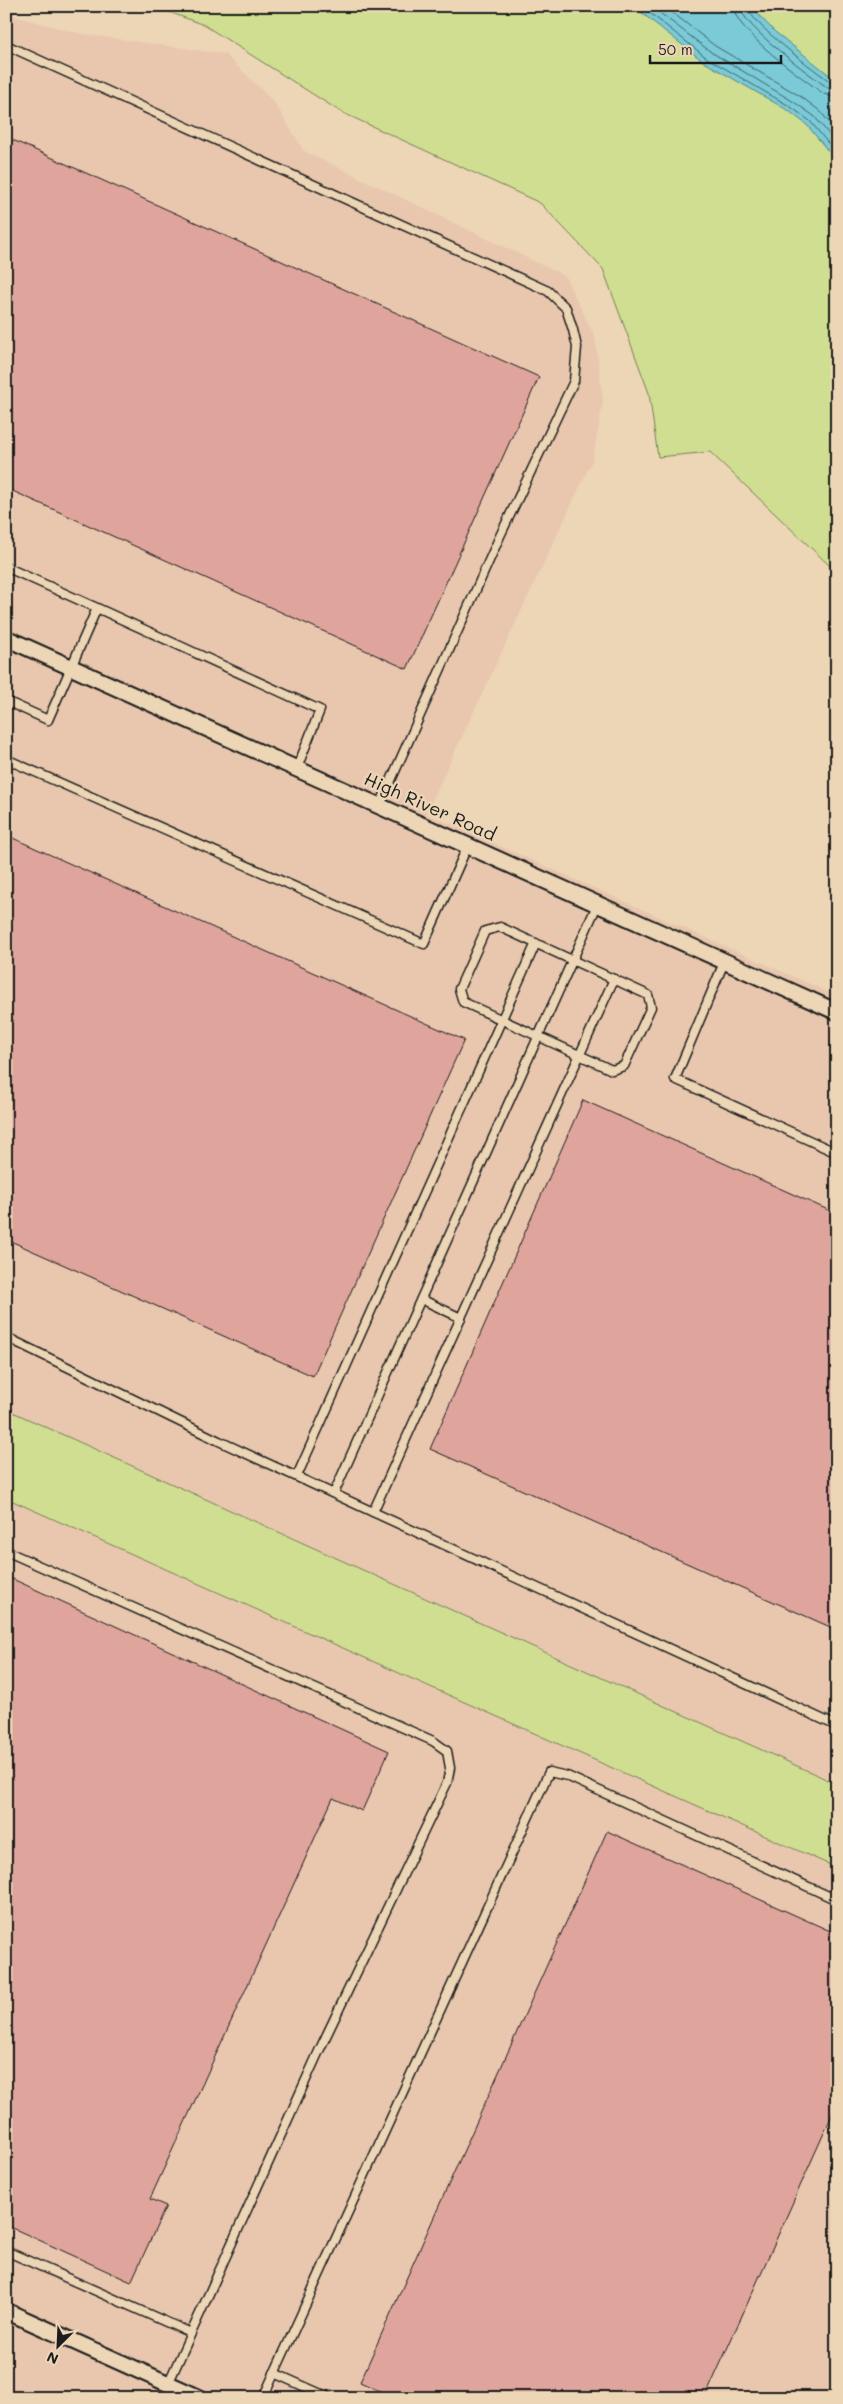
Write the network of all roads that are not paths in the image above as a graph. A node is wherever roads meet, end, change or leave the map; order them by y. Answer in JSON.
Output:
{"nodes":[{"id":1,"x":6,"y":45,"type":"edge"},
{"id":2,"x":6,"y":567,"type":"edge"},
{"id":3,"x":97,"y":608,"type":"junction"},
{"id":4,"x":6,"y":638,"type":"edge"},
{"id":5,"x":71,"y":667,"type":"junction"},
{"id":6,"x":6,"y":701,"type":"edge"},
{"id":7,"x":6,"y":759,"type":"edge"},
{"id":8,"x":297,"y":768,"type":"junction"},
{"id":9,"x":380,"y":805,"type":"junction"},
{"id":10,"x":468,"y":845,"type":"junction"},
{"id":11,"x":598,"y":903,"type":"junction"},
{"id":12,"x":536,"y":942,"type":"junction"},
{"id":13,"x":572,"y":960,"type":"junction"},
{"id":14,"x":725,"y":960,"type":"junction"},
{"id":15,"x":614,"y":979,"type":"junction"},
{"id":16,"x":837,"y":1012,"type":"edge"},
{"id":17,"x":501,"y":1019,"type":"junction"},
{"id":18,"x":538,"y":1036,"type":"junction"},
{"id":19,"x":580,"y":1055,"type":"junction"},
{"id":20,"x":837,"y":1153,"type":"edge"},
{"id":21,"x":420,"y":1299,"type":"junction"},
{"id":22,"x":461,"y":1318,"type":"junction"},
{"id":23,"x":6,"y":1337,"type":"edge"},
{"id":24,"x":297,"y":1476,"type":"junction"},
{"id":25,"x":334,"y":1493,"type":"junction"},
{"id":26,"x":374,"y":1512,"type":"junction"},
{"id":27,"x":6,"y":1551,"type":"edge"},
{"id":28,"x":837,"y":1726,"type":"edge"},
{"id":29,"x":837,"y":1900,"type":"edge"},
{"id":30,"x":6,"y":2251,"type":"edge"},
{"id":31,"x":6,"y":2311,"type":"edge"},
{"id":32,"x":191,"y":2333,"type":"junction"},
{"id":33,"x":274,"y":2373,"type":"junction"},
{"id":34,"x":168,"y":2384,"type":"junction"},
{"id":35,"x":200,"y":2398,"type":"edge"},
{"id":36,"x":263,"y":2398,"type":"edge"},
{"id":37,"x":330,"y":2398,"type":"edge"}],
"edges":[{"from":1,"to":9,"type":"lane"},
{"from":2,"to":3,"type":"lane"},
{"from":3,"to":5,"type":"lane"},
{"from":3,"to":8,"type":"lane"},
{"from":4,"to":5,"type":"street","name":"High River Road"},
{"from":5,"to":6,"type":"lane"},
{"from":5,"to":8,"type":"street","name":"High River Road"},
{"from":7,"to":10,"type":"lane"},
{"from":8,"to":9,"type":"street","name":"High River Road"},
{"from":9,"to":10,"type":"street","name":"High River Road"},
{"from":10,"to":11,"type":"street","name":"High River Road"},
{"from":11,"to":13,"type":"lane"},
{"from":11,"to":14,"type":"street","name":"High River Road"},
{"from":12,"to":13,"type":"lane"},
{"from":12,"to":17,"type":"lane"},
{"from":12,"to":17,"type":"lane"},
{"from":13,"to":15,"type":"lane"},
{"from":13,"to":18,"type":"lane"},
{"from":14,"to":16,"type":"street","name":"High River Road"},
{"from":14,"to":20,"type":"lane"},
{"from":15,"to":19,"type":"lane"},
{"from":15,"to":19,"type":"lane"},
{"from":17,"to":18,"type":"lane"},
{"from":17,"to":24,"type":"lane"},
{"from":18,"to":19,"type":"lane"},
{"from":18,"to":21,"type":"lane"},
{"from":19,"to":22,"type":"lane"},
{"from":21,"to":22,"type":"lane"},
{"from":21,"to":25,"type":"lane"},
{"from":22,"to":26,"type":"lane"},
{"from":23,"to":24,"type":"lane"},
{"from":24,"to":25,"type":"lane"},
{"from":25,"to":26,"type":"lane"},
{"from":26,"to":28,"type":"lane"},
{"from":27,"to":32,"type":"lane"},
{"from":29,"to":33,"type":"lane"},
{"from":30,"to":32,"type":"lane"},
{"from":31,"to":34,"type":"street"},
{"from":32,"to":34,"type":"lane"},
{"from":33,"to":36,"type":"lane"},
{"from":33,"to":37,"type":"lane"},
{"from":34,"to":35,"type":"street"}]}
